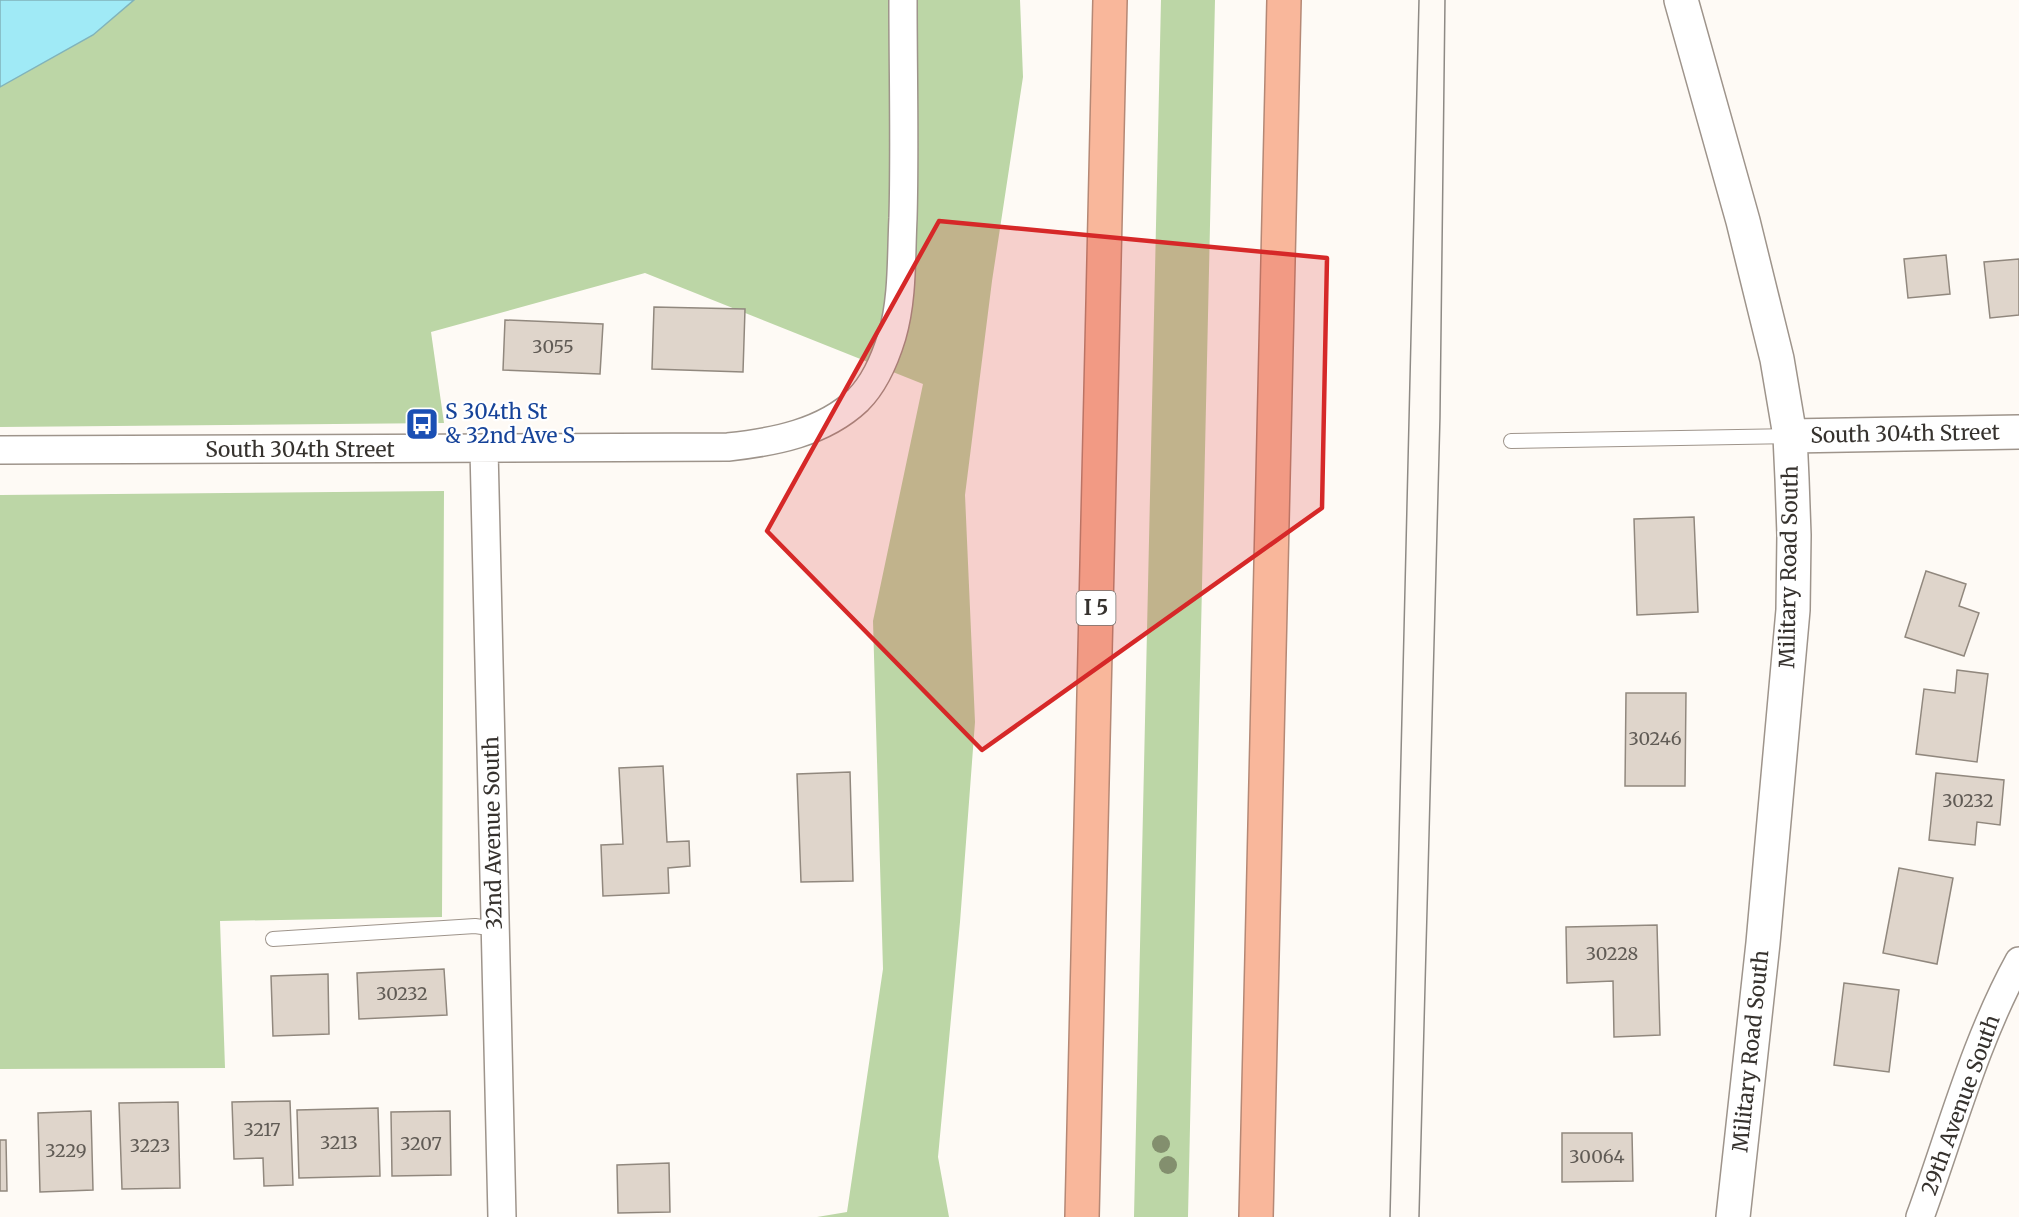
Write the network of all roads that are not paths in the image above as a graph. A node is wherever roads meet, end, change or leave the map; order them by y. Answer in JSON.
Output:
{"nodes":[{"id":1,"x":903,"y":0,"type":"edge"},
{"id":2,"x":1110,"y":0,"type":"edge"},
{"id":3,"x":1284,"y":0,"type":"edge"},
{"id":4,"x":1681,"y":0,"type":"edge"},
{"id":5,"x":2019,"y":432,"type":"edge"},
{"id":6,"x":1790,"y":436,"type":"junction"},
{"id":7,"x":1511,"y":441,"type":"dead end"},
{"id":8,"x":484,"y":449,"type":"junction"},
{"id":9,"x":0,"y":450,"type":"edge"},
{"id":10,"x":496,"y":929,"type":"junction"},
{"id":11,"x":273,"y":939,"type":"dead end"},
{"id":12,"x":2019,"y":961,"type":"edge"},
{"id":13,"x":502,"y":1217,"type":"edge"},
{"id":14,"x":1082,"y":1217,"type":"edge"},
{"id":15,"x":1256,"y":1217,"type":"edge"},
{"id":16,"x":1733,"y":1217,"type":"edge"},
{"id":17,"x":1920,"y":1217,"type":"edge"}],
"edges":[{"from":1,"to":8,"type":"street","name":"South 304th Street"},
{"from":2,"to":14,"type":"highway","number":"I 5"},
{"from":3,"to":15,"type":"highway"},
{"from":4,"to":6,"type":"main road","name":"Military Road South"},
{"from":5,"to":6,"type":"main road","name":"South 304th Street"},
{"from":6,"to":7,"type":"lane"},
{"from":6,"to":16,"type":"main road","name":"Military Road South"},
{"from":8,"to":9,"type":"street","name":"South 304th Street"},
{"from":8,"to":10,"type":"street","name":"32nd Avenue South"},
{"from":10,"to":11,"type":"lane"},
{"from":10,"to":13,"type":"street","name":"32nd Avenue South"},
{"from":12,"to":17,"type":"street","name":"29th Avenue South"}]}
